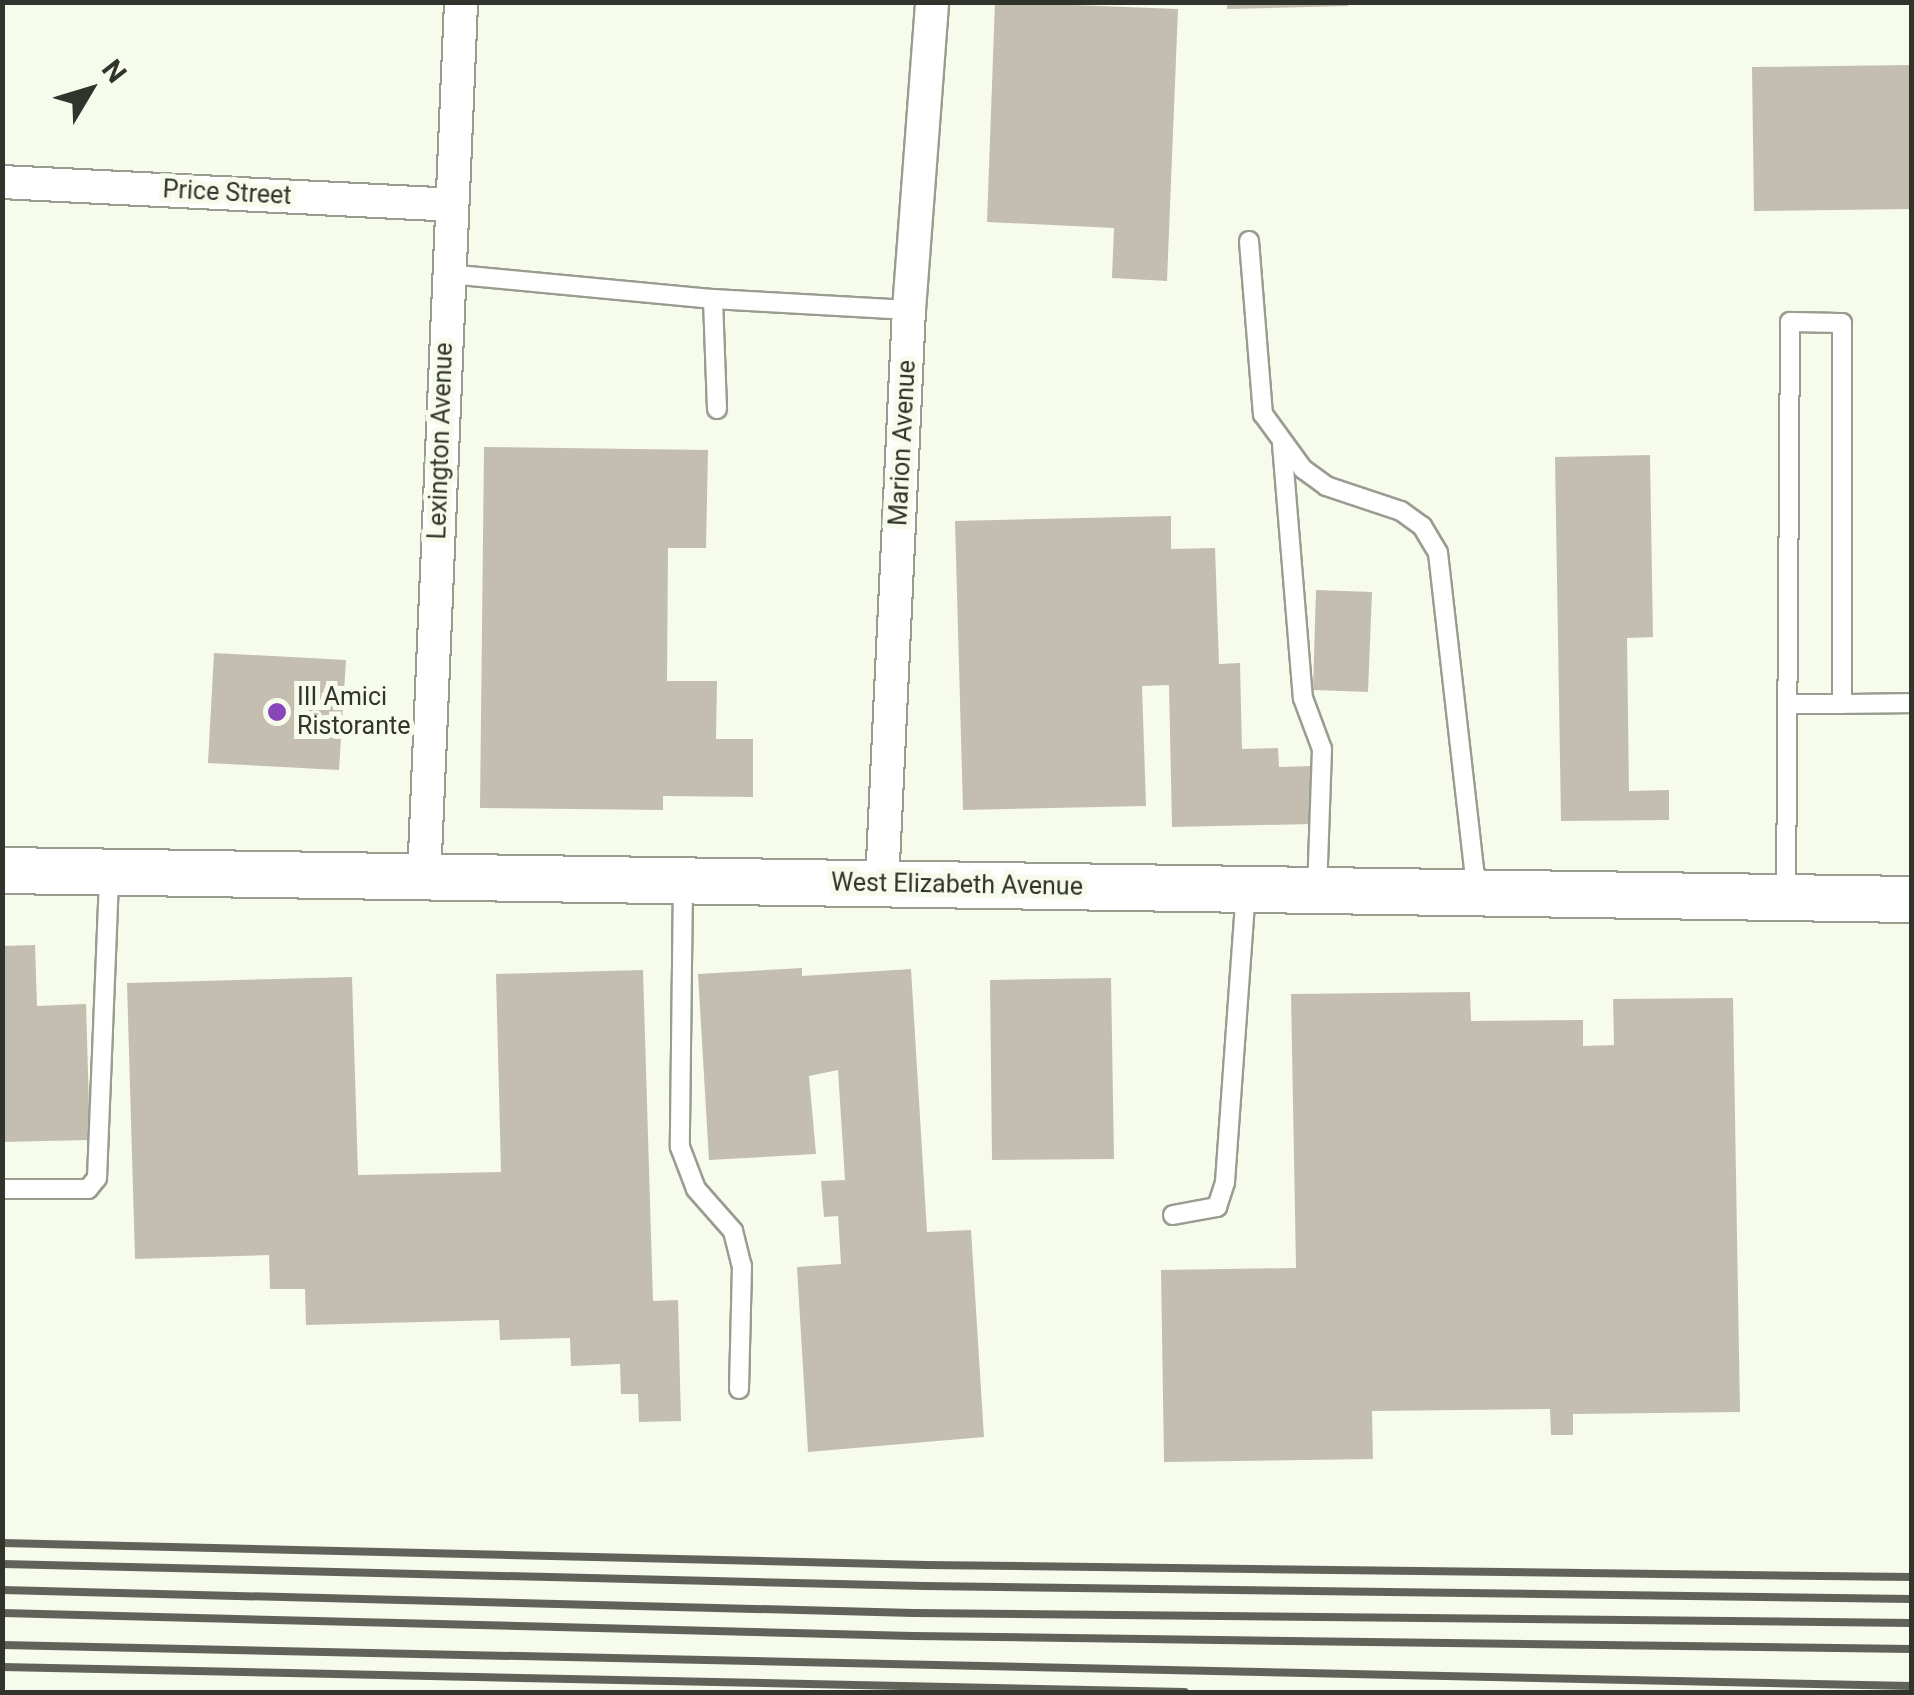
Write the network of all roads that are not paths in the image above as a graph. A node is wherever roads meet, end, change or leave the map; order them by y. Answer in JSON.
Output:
{"nodes":[{"id":1,"x":461,"y":2,"type":"edge"},
{"id":2,"x":932,"y":2,"type":"edge"},
{"id":3,"x":2,"y":182,"type":"edge"},
{"id":4,"x":451,"y":205,"type":"junction"},
{"id":5,"x":1249,"y":242,"type":"dead end"},
{"id":6,"x":448,"y":274,"type":"junction"},
{"id":7,"x":712,"y":299,"type":"junction"},
{"id":8,"x":909,"y":310,"type":"junction"},
{"id":9,"x":717,"y":409,"type":"dead end"},
{"id":10,"x":1282,"y":444,"type":"junction"},
{"id":11,"x":1912,"y":703,"type":"edge"},
{"id":12,"x":1788,"y":704,"type":"junction"},
{"id":13,"x":1842,"y":704,"type":"junction"},
{"id":14,"x":2,"y":870,"type":"edge"},
{"id":15,"x":109,"y":873,"type":"junction"},
{"id":16,"x":424,"y":879,"type":"junction"},
{"id":17,"x":683,"y":882,"type":"junction"},
{"id":18,"x":882,"y":884,"type":"junction"},
{"id":19,"x":1246,"y":890,"type":"junction"},
{"id":20,"x":1317,"y":892,"type":"junction"},
{"id":21,"x":1477,"y":894,"type":"junction"},
{"id":22,"x":1786,"y":899,"type":"junction"},
{"id":23,"x":1912,"y":899,"type":"edge"},
{"id":24,"x":2,"y":1189,"type":"edge"},
{"id":25,"x":1173,"y":1215,"type":"dead end"},
{"id":26,"x":738,"y":1389,"type":"dead end"}],
"edges":[{"from":1,"to":4,"type":"street","name":"Lexington Avenue"},
{"from":2,"to":8,"type":"street","name":"Marion Avenue"},
{"from":3,"to":4,"type":"street","name":"Price Street"},
{"from":4,"to":6,"type":"street","name":"Lexington Avenue"},
{"from":5,"to":10,"type":"lane"},
{"from":6,"to":7,"type":"lane"},
{"from":6,"to":16,"type":"street","name":"Lexington Avenue"},
{"from":7,"to":8,"type":"lane"},
{"from":7,"to":9,"type":"lane"},
{"from":8,"to":18,"type":"street","name":"Marion Avenue"},
{"from":10,"to":20,"type":"lane"},
{"from":10,"to":21,"type":"lane"},
{"from":11,"to":13,"type":"lane"},
{"from":12,"to":13,"type":"lane"},
{"from":12,"to":13,"type":"lane"},
{"from":12,"to":22,"type":"lane"},
{"from":14,"to":15,"type":"street","name":"West Elizabeth Avenue"},
{"from":15,"to":16,"type":"street","name":"West Elizabeth Avenue"},
{"from":15,"to":24,"type":"lane"},
{"from":16,"to":17,"type":"street","name":"West Elizabeth Avenue"},
{"from":17,"to":18,"type":"street","name":"West Elizabeth Avenue"},
{"from":17,"to":26,"type":"lane"},
{"from":18,"to":19,"type":"street","name":"West Elizabeth Avenue"},
{"from":19,"to":20,"type":"street","name":"West Elizabeth Avenue"},
{"from":19,"to":25,"type":"lane"},
{"from":20,"to":21,"type":"street","name":"West Elizabeth Avenue"},
{"from":21,"to":22,"type":"street","name":"West Elizabeth Avenue"},
{"from":22,"to":23,"type":"street","name":"West Elizabeth Avenue"}]}
